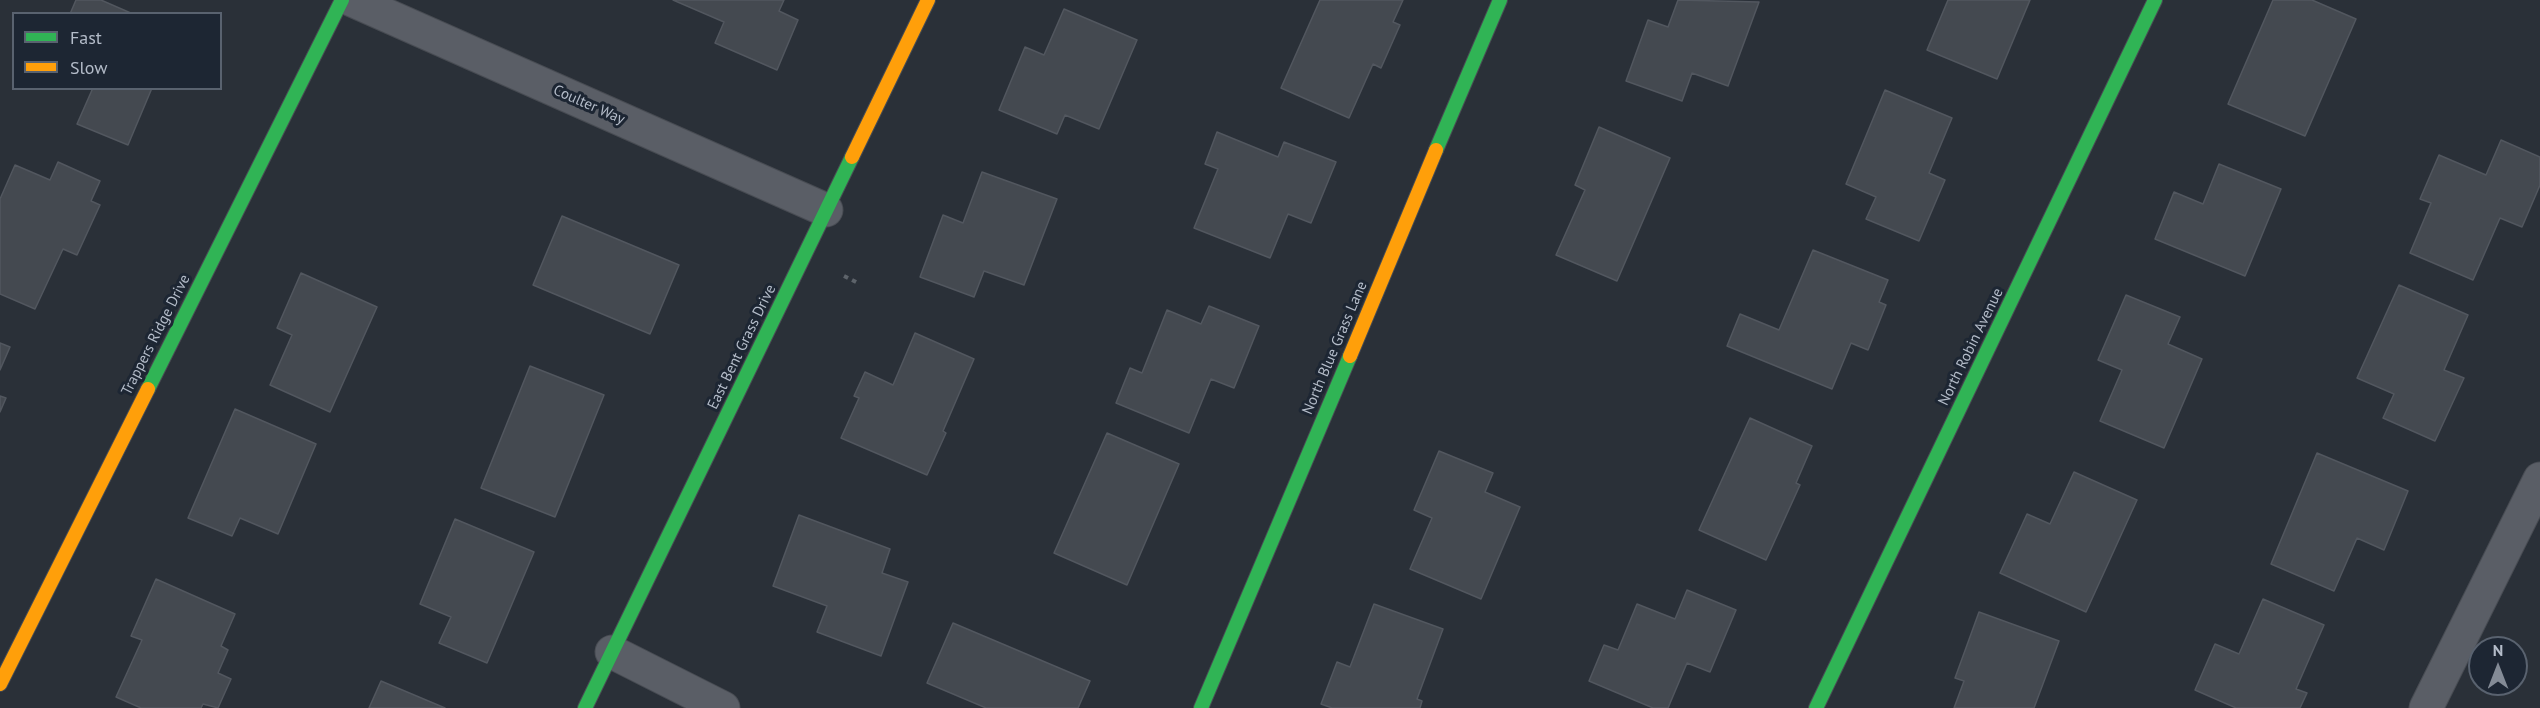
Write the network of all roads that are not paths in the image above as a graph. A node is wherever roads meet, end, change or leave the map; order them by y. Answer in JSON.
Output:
{"nodes":[{"id":1,"x":342,"y":0,"type":"edge"},
{"id":2,"x":352,"y":0,"type":"edge"},
{"id":3,"x":928,"y":0,"type":"edge"},
{"id":4,"x":1500,"y":0,"type":"edge"},
{"id":5,"x":2155,"y":0,"type":"edge"},
{"id":6,"x":826,"y":210,"type":"junction"},
{"id":7,"x":2540,"y":479,"type":"edge"},
{"id":8,"x":612,"y":652,"type":"junction"},
{"id":9,"x":0,"y":684,"type":"edge"},
{"id":10,"x":585,"y":708,"type":"edge"},
{"id":11,"x":723,"y":708,"type":"edge"},
{"id":12,"x":1201,"y":708,"type":"edge"},
{"id":13,"x":1816,"y":708,"type":"edge"},
{"id":14,"x":2426,"y":708,"type":"edge"}],
"edges":[{"from":1,"to":9,"type":"street","name":"Trappers Ridge Drive"},
{"from":2,"to":6,"type":"street","name":"Coulter Way"},
{"from":3,"to":6,"type":"street","name":"East Bent Grass Drive"},
{"from":4,"to":12,"type":"street","name":"North Blue Grass Lane"},
{"from":5,"to":13,"type":"street","name":"North Robin Avenue"},
{"from":6,"to":8,"type":"street","name":"East Bent Grass Drive"},
{"from":7,"to":14,"type":"street"},
{"from":8,"to":10,"type":"street","name":"East Bent Grass Drive"},
{"from":8,"to":11,"type":"street"}]}
